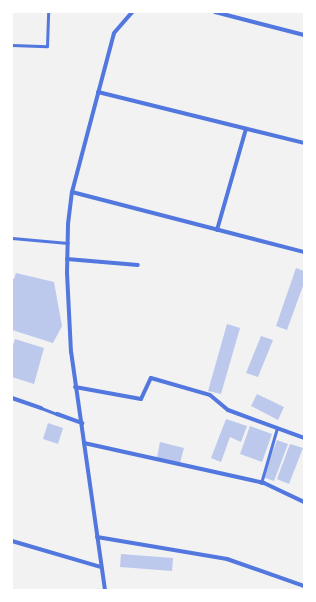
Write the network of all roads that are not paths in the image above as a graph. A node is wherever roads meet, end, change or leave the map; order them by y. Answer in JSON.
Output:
{"nodes":[{"id":1,"x":48,"y":12,"type":"edge"},
{"id":2,"x":132,"y":12,"type":"edge"},
{"id":3,"x":215,"y":12,"type":"edge"},
{"id":4,"x":304,"y":35,"type":"edge"},
{"id":5,"x":12,"y":45,"type":"edge"},
{"id":6,"x":98,"y":92,"type":"junction"},
{"id":7,"x":246,"y":129,"type":"junction"},
{"id":8,"x":304,"y":143,"type":"edge"},
{"id":9,"x":72,"y":192,"type":"junction"},
{"id":10,"x":217,"y":230,"type":"junction"},
{"id":11,"x":12,"y":238,"type":"edge"},
{"id":12,"x":68,"y":243,"type":"junction"},
{"id":13,"x":304,"y":252,"type":"edge"},
{"id":14,"x":67,"y":259,"type":"junction"},
{"id":15,"x":138,"y":265,"type":"dead end"},
{"id":16,"x":76,"y":387,"type":"junction"},
{"id":17,"x":12,"y":398,"type":"edge"},
{"id":18,"x":41,"y":408,"type":"joint"},
{"id":19,"x":57,"y":414,"type":"joint"},
{"id":20,"x":82,"y":423,"type":"junction"},
{"id":21,"x":277,"y":428,"type":"junction"},
{"id":22,"x":304,"y":438,"type":"edge"},
{"id":23,"x":84,"y":443,"type":"junction"},
{"id":24,"x":261,"y":482,"type":"junction"},
{"id":25,"x":304,"y":502,"type":"edge"},
{"id":26,"x":97,"y":536,"type":"junction"},
{"id":27,"x":12,"y":541,"type":"edge"},
{"id":28,"x":102,"y":567,"type":"junction"},
{"id":29,"x":304,"y":586,"type":"edge"},
{"id":30,"x":105,"y":590,"type":"edge"}],
"edges":[{"from":1,"to":5,"type":"lane"},
{"from":2,"to":6,"type":"street"},
{"from":3,"to":4,"type":"street"},
{"from":6,"to":7,"type":"street"},
{"from":6,"to":9,"type":"street"},
{"from":7,"to":8,"type":"street"},
{"from":7,"to":10,"type":"street"},
{"from":9,"to":10,"type":"street"},
{"from":9,"to":12,"type":"street"},
{"from":10,"to":13,"type":"street"},
{"from":11,"to":12,"type":"lane"},
{"from":12,"to":14,"type":"street"},
{"from":14,"to":15,"type":"street"},
{"from":14,"to":16,"type":"street"},
{"from":16,"to":20,"type":"street"},
{"from":16,"to":21,"type":"street"},
{"from":17,"to":18,"type":"street"},
{"from":18,"to":19,"type":"lane"},
{"from":19,"to":20,"type":"street"},
{"from":20,"to":23,"type":"street"},
{"from":21,"to":22,"type":"street"},
{"from":21,"to":24,"type":"lane"},
{"from":23,"to":24,"type":"street"},
{"from":23,"to":26,"type":"street"},
{"from":24,"to":25,"type":"street"},
{"from":26,"to":28,"type":"street"},
{"from":26,"to":29,"type":"street"},
{"from":27,"to":28,"type":"street"},
{"from":28,"to":30,"type":"street"}]}
